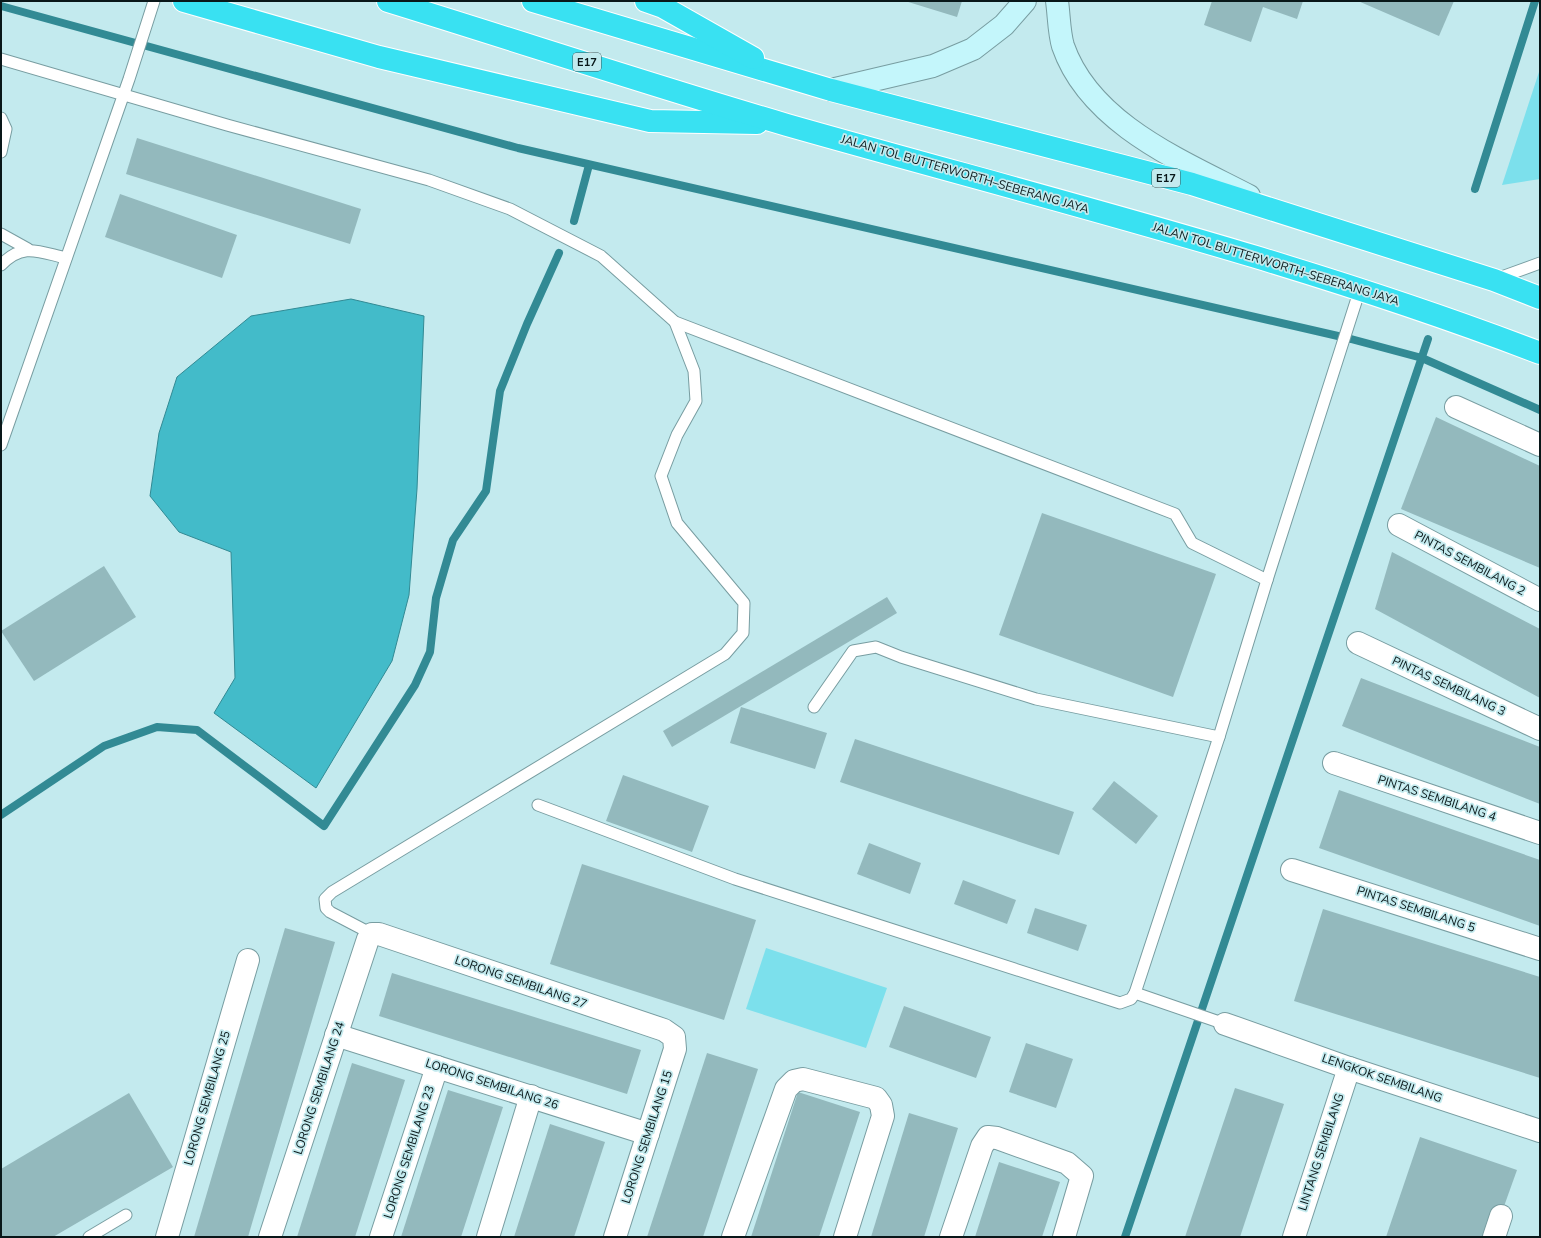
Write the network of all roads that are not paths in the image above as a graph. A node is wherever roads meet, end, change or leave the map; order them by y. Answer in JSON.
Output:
{"nodes":[{"id":1,"x":154,"y":1,"type":"edge"},
{"id":2,"x":184,"y":1,"type":"edge"},
{"id":3,"x":388,"y":1,"type":"edge"},
{"id":4,"x":532,"y":1,"type":"edge"},
{"id":5,"x":646,"y":1,"type":"edge"},
{"id":6,"x":1026,"y":1,"type":"edge"},
{"id":7,"x":1056,"y":1,"type":"edge"},
{"id":8,"x":1,"y":59,"type":"edge"},
{"id":9,"x":787,"y":77,"type":"junction"},
{"id":10,"x":831,"y":90,"type":"junction"},
{"id":11,"x":123,"y":96,"type":"junction"},
{"id":12,"x":1,"y":118,"type":"edge"},
{"id":13,"x":785,"y":124,"type":"junction"},
{"id":14,"x":1,"y":152,"type":"edge"},
{"id":15,"x":1279,"y":212,"type":"junction"},
{"id":16,"x":1,"y":234,"type":"edge"},
{"id":17,"x":28,"y":249,"type":"junction"},
{"id":18,"x":66,"y":258,"type":"junction"},
{"id":19,"x":1540,"y":263,"type":"edge"},
{"id":20,"x":1,"y":265,"type":"edge"},
{"id":21,"x":1494,"y":280,"type":"junction"},
{"id":22,"x":1360,"y":289,"type":"junction"},
{"id":23,"x":1540,"y":298,"type":"edge"},
{"id":24,"x":675,"y":322,"type":"junction"},
{"id":25,"x":1540,"y":353,"type":"edge"},
{"id":26,"x":1456,"y":406,"type":"dead end"},
{"id":27,"x":1,"y":445,"type":"edge"},
{"id":28,"x":1540,"y":445,"type":"edge"},
{"id":29,"x":1399,"y":525,"type":"dead end"},
{"id":30,"x":1267,"y":580,"type":"junction"},
{"id":31,"x":1540,"y":600,"type":"edge"},
{"id":32,"x":1358,"y":643,"type":"dead end"},
{"id":33,"x":814,"y":707,"type":"dead end"},
{"id":34,"x":1540,"y":729,"type":"edge"},
{"id":35,"x":1219,"y":738,"type":"junction"},
{"id":36,"x":1334,"y":763,"type":"dead end"},
{"id":37,"x":538,"y":805,"type":"dead end"},
{"id":38,"x":1540,"y":833,"type":"edge"},
{"id":39,"x":1292,"y":870,"type":"dead end"},
{"id":40,"x":370,"y":937,"type":"junction"},
{"id":41,"x":1540,"y":949,"type":"edge"},
{"id":42,"x":248,"y":960,"type":"dead end"},
{"id":43,"x":1136,"y":993,"type":"junction"},
{"id":44,"x":1224,"y":1024,"type":"joint"},
{"id":45,"x":336,"y":1035,"type":"junction"},
{"id":46,"x":674,"y":1037,"type":"joint"},
{"id":47,"x":436,"y":1067,"type":"junction"},
{"id":48,"x":1349,"y":1068,"type":"junction"},
{"id":49,"x":531,"y":1096,"type":"junction"},
{"id":50,"x":1540,"y":1131,"type":"edge"},
{"id":51,"x":648,"y":1134,"type":"junction"},
{"id":52,"x":126,"y":1215,"type":"dead end"},
{"id":53,"x":1501,"y":1216,"type":"dead end"},
{"id":54,"x":89,"y":1237,"type":"edge"},
{"id":55,"x":167,"y":1237,"type":"edge"},
{"id":56,"x":270,"y":1237,"type":"edge"},
{"id":57,"x":381,"y":1237,"type":"edge"},
{"id":58,"x":488,"y":1237,"type":"edge"},
{"id":59,"x":615,"y":1237,"type":"edge"},
{"id":60,"x":733,"y":1237,"type":"edge"},
{"id":61,"x":845,"y":1237,"type":"edge"},
{"id":62,"x":951,"y":1237,"type":"edge"},
{"id":63,"x":1064,"y":1237,"type":"edge"},
{"id":64,"x":1294,"y":1237,"type":"edge"},
{"id":65,"x":1494,"y":1237,"type":"edge"}],
"edges":[{"from":1,"to":11,"type":"lane"},
{"from":2,"to":13,"type":"highway"},
{"from":3,"to":13,"type":"highway","name":"JALAN TOL BUTTERWORTH–SEBERANG JAYA","number":"E17"},
{"from":4,"to":9,"type":"highway","number":"E17"},
{"from":5,"to":9,"type":"highway"},
{"from":6,"to":10,"type":"street"},
{"from":7,"to":15,"type":"street"},
{"from":8,"to":11,"type":"lane"},
{"from":9,"to":10,"type":"highway","number":"E17"},
{"from":10,"to":15,"type":"highway","number":"E17"},
{"from":11,"to":18,"type":"lane"},
{"from":11,"to":24,"type":"lane"},
{"from":12,"to":14,"type":"lane"},
{"from":13,"to":22,"type":"highway","name":"JALAN TOL BUTTERWORTH–SEBERANG JAYA","number":"E17"},
{"from":15,"to":21,"type":"highway","number":"E17"},
{"from":16,"to":17,"type":"lane"},
{"from":17,"to":18,"type":"lane"},
{"from":17,"to":20,"type":"lane"},
{"from":18,"to":27,"type":"lane"},
{"from":19,"to":21,"type":"lane"},
{"from":21,"to":23,"type":"highway","number":"E17"},
{"from":22,"to":25,"type":"highway","name":"JALAN TOL BUTTERWORTH–SEBERANG JAYA","number":"E17"},
{"from":22,"to":30,"type":"lane"},
{"from":24,"to":30,"type":"lane"},
{"from":24,"to":40,"type":"lane"},
{"from":26,"to":28,"type":"street"},
{"from":29,"to":31,"type":"street","name":"PINTAS SEMBILANG 2"},
{"from":30,"to":35,"type":"lane"},
{"from":32,"to":34,"type":"street","name":"PINTAS SEMBILANG 3"},
{"from":33,"to":35,"type":"lane"},
{"from":35,"to":43,"type":"lane"},
{"from":36,"to":38,"type":"street","name":"PINTAS SEMBILANG 4"},
{"from":37,"to":43,"type":"lane"},
{"from":39,"to":41,"type":"street","name":"PINTAS SEMBILANG 5"},
{"from":40,"to":45,"type":"street","name":"LORONG SEMBILANG 24"},
{"from":40,"to":46,"type":"street","name":"LORONG SEMBILANG 27"},
{"from":42,"to":55,"type":"street","name":"LORONG SEMBILANG 25"},
{"from":43,"to":44,"type":"lane"},
{"from":44,"to":48,"type":"street","name":"LENGKOK SEMBILANG"},
{"from":45,"to":47,"type":"street","name":"LORONG SEMBILANG 26"},
{"from":45,"to":56,"type":"street","name":"LORONG SEMBILANG 24"},
{"from":46,"to":51,"type":"street","name":"LORONG SEMBILANG 15"},
{"from":47,"to":49,"type":"street","name":"LORONG SEMBILANG 26"},
{"from":47,"to":57,"type":"street","name":"LORONG SEMBILANG 23"},
{"from":48,"to":50,"type":"street","name":"LENGKOK SEMBILANG"},
{"from":48,"to":64,"type":"street","name":"LINTANG SEMBILANG"},
{"from":49,"to":51,"type":"street","name":"LORONG SEMBILANG 26"},
{"from":49,"to":58,"type":"street"},
{"from":51,"to":59,"type":"street","name":"LORONG SEMBILANG 15"},
{"from":52,"to":54,"type":"lane"},
{"from":53,"to":65,"type":"street"},
{"from":60,"to":61,"type":"street"},
{"from":62,"to":63,"type":"street"}]}
